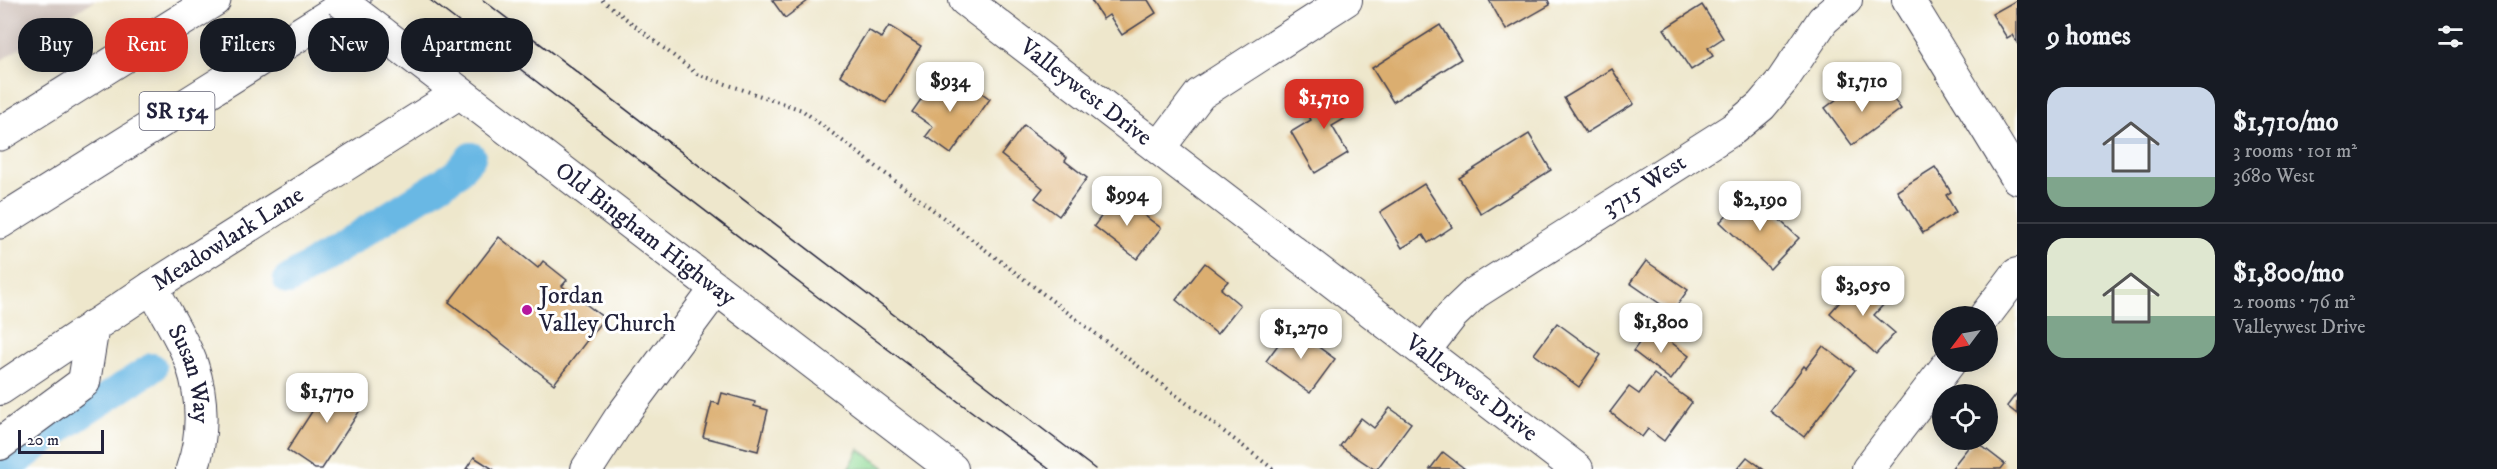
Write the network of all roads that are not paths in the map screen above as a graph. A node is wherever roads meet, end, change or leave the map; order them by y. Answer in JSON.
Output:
{"nodes":[{"id":1,"x":213,"y":0,"type":"edge"},
{"id":2,"x":339,"y":0,"type":"edge"},
{"id":3,"x":354,"y":0,"type":"edge"},
{"id":4,"x":965,"y":0,"type":"edge"},
{"id":5,"x":1346,"y":0,"type":"edge"},
{"id":6,"x":1846,"y":0,"type":"edge"},
{"id":7,"x":1908,"y":0,"type":"edge"},
{"id":8,"x":459,"y":93,"type":"junction"},
{"id":9,"x":0,"y":134,"type":"edge"},
{"id":10,"x":1159,"y":148,"type":"junction"},
{"id":11,"x":2017,"y":178,"type":"edge"},
{"id":12,"x":0,"y":222,"type":"edge"},
{"id":13,"x":2017,"y":274,"type":"edge"},
{"id":14,"x":152,"y":287,"type":"junction"},
{"id":15,"x":716,"y":289,"type":"junction"},
{"id":16,"x":1992,"y":306,"type":"edge"},
{"id":17,"x":93,"y":326,"type":"junction"},
{"id":18,"x":1424,"y":351,"type":"junction"},
{"id":19,"x":1942,"y":372,"type":"edge"},
{"id":20,"x":0,"y":389,"type":"edge"},
{"id":21,"x":0,"y":444,"type":"edge"},
{"id":22,"x":938,"y":464,"type":"edge"},
{"id":23,"x":192,"y":469,"type":"edge"},
{"id":24,"x":587,"y":469,"type":"edge"},
{"id":25,"x":1577,"y":469,"type":"edge"},
{"id":26,"x":1868,"y":469,"type":"edge"}],
"edges":[{"from":1,"to":9,"type":"highway"},
{"from":2,"to":8,"type":"street","name":"Old Bingham Highway","bridge":true},
{"from":3,"to":12,"type":"highway","number":"SR 154"},
{"from":4,"to":10,"type":"street","name":"Valleywest Drive"},
{"from":5,"to":10,"type":"street"},
{"from":6,"to":18,"type":"street","name":"3715 West"},
{"from":7,"to":11,"type":"street"},
{"from":8,"to":14,"type":"street","name":"Meadowlark Lane"},
{"from":8,"to":15,"type":"street","name":"Old Bingham Highway"},
{"from":10,"to":18,"type":"street","name":"Valleywest Drive"},
{"from":13,"to":16,"type":"street"},
{"from":14,"to":17,"type":"street","name":"Meadowlark Lane"},
{"from":14,"to":23,"type":"street","name":"Susan Way"},
{"from":15,"to":22,"type":"street","name":"Old Bingham Highway"},
{"from":15,"to":24,"type":"street"},
{"from":17,"to":20,"type":"street","name":"Meadowlark Lane"},
{"from":17,"to":21,"type":"street"},
{"from":18,"to":25,"type":"street","name":"Valleywest Drive"},
{"from":19,"to":26,"type":"street"}]}
